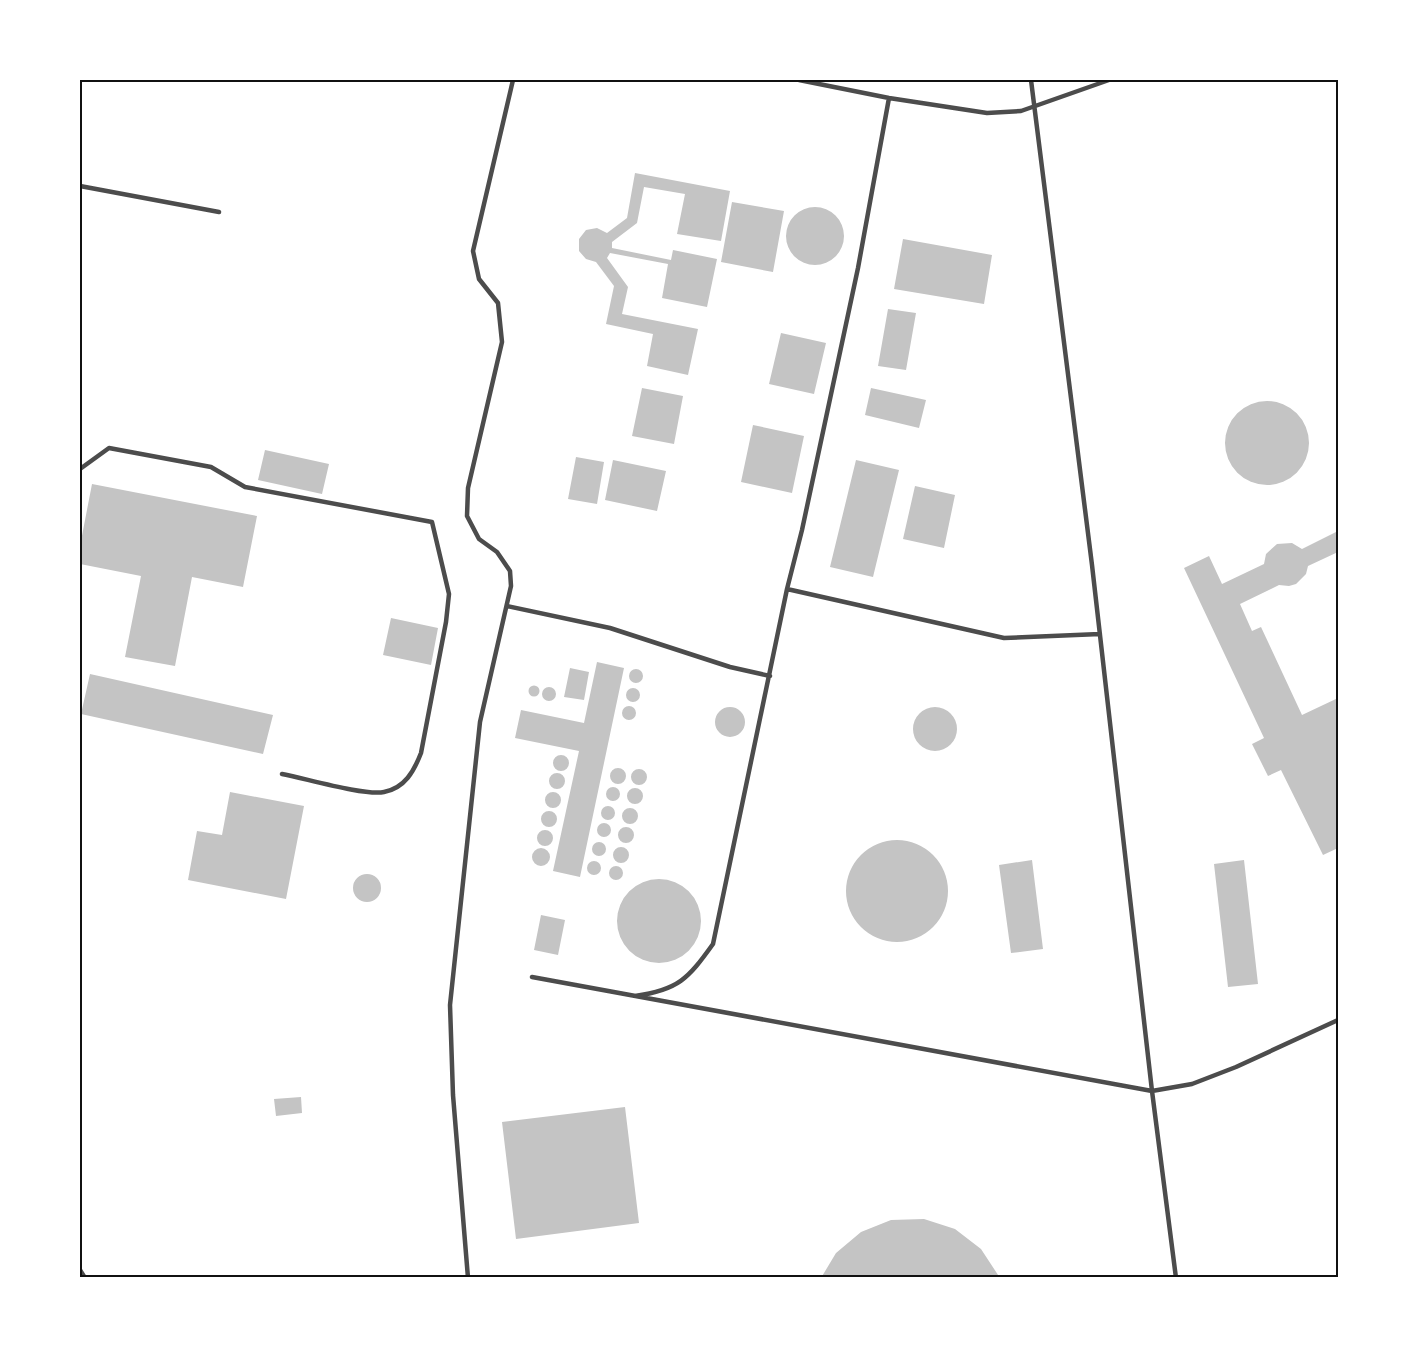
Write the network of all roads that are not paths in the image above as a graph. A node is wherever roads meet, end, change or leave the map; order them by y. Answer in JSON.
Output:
{"nodes":[{"id":1,"x":513,"y":80,"type":"edge"},
{"id":2,"x":799,"y":80,"type":"edge"},
{"id":3,"x":1031,"y":80,"type":"edge"},
{"id":4,"x":1109,"y":80,"type":"edge"},
{"id":5,"x":889,"y":98,"type":"junction"},
{"id":6,"x":1034,"y":107,"type":"junction"},
{"id":7,"x":80,"y":186,"type":"edge"},
{"id":8,"x":219,"y":212,"type":"dead end"},
{"id":9,"x":80,"y":469,"type":"edge"},
{"id":10,"x":788,"y":589,"type":"junction"},
{"id":11,"x":507,"y":606,"type":"junction"},
{"id":12,"x":1100,"y":634,"type":"junction"},
{"id":13,"x":770,"y":676,"type":"junction"},
{"id":14,"x":282,"y":774,"type":"dead end"},
{"id":15,"x":532,"y":977,"type":"dead end"},
{"id":16,"x":635,"y":996,"type":"junction"},
{"id":17,"x":1338,"y":1020,"type":"edge"},
{"id":18,"x":1152,"y":1091,"type":"junction"},
{"id":19,"x":80,"y":1270,"type":"edge"},
{"id":20,"x":85,"y":1278,"type":"edge"},
{"id":21,"x":468,"y":1278,"type":"edge"},
{"id":22,"x":1176,"y":1278,"type":"edge"}],
"edges":[{"from":1,"to":11,"type":"lane"},
{"from":2,"to":5,"type":"lane"},
{"from":3,"to":6,"type":"lane"},
{"from":4,"to":6,"type":"lane"},
{"from":5,"to":6,"type":"lane"},
{"from":5,"to":10,"type":"lane"},
{"from":6,"to":12,"type":"lane"},
{"from":7,"to":8,"type":"lane"},
{"from":9,"to":14,"type":"lane"},
{"from":10,"to":12,"type":"lane"},
{"from":10,"to":13,"type":"lane"},
{"from":11,"to":13,"type":"lane"},
{"from":11,"to":21,"type":"lane"},
{"from":12,"to":18,"type":"lane"},
{"from":13,"to":16,"type":"lane"},
{"from":15,"to":16,"type":"lane"},
{"from":16,"to":18,"type":"lane"},
{"from":17,"to":18,"type":"lane"},
{"from":18,"to":22,"type":"lane"},
{"from":19,"to":20,"type":"lane"}]}
